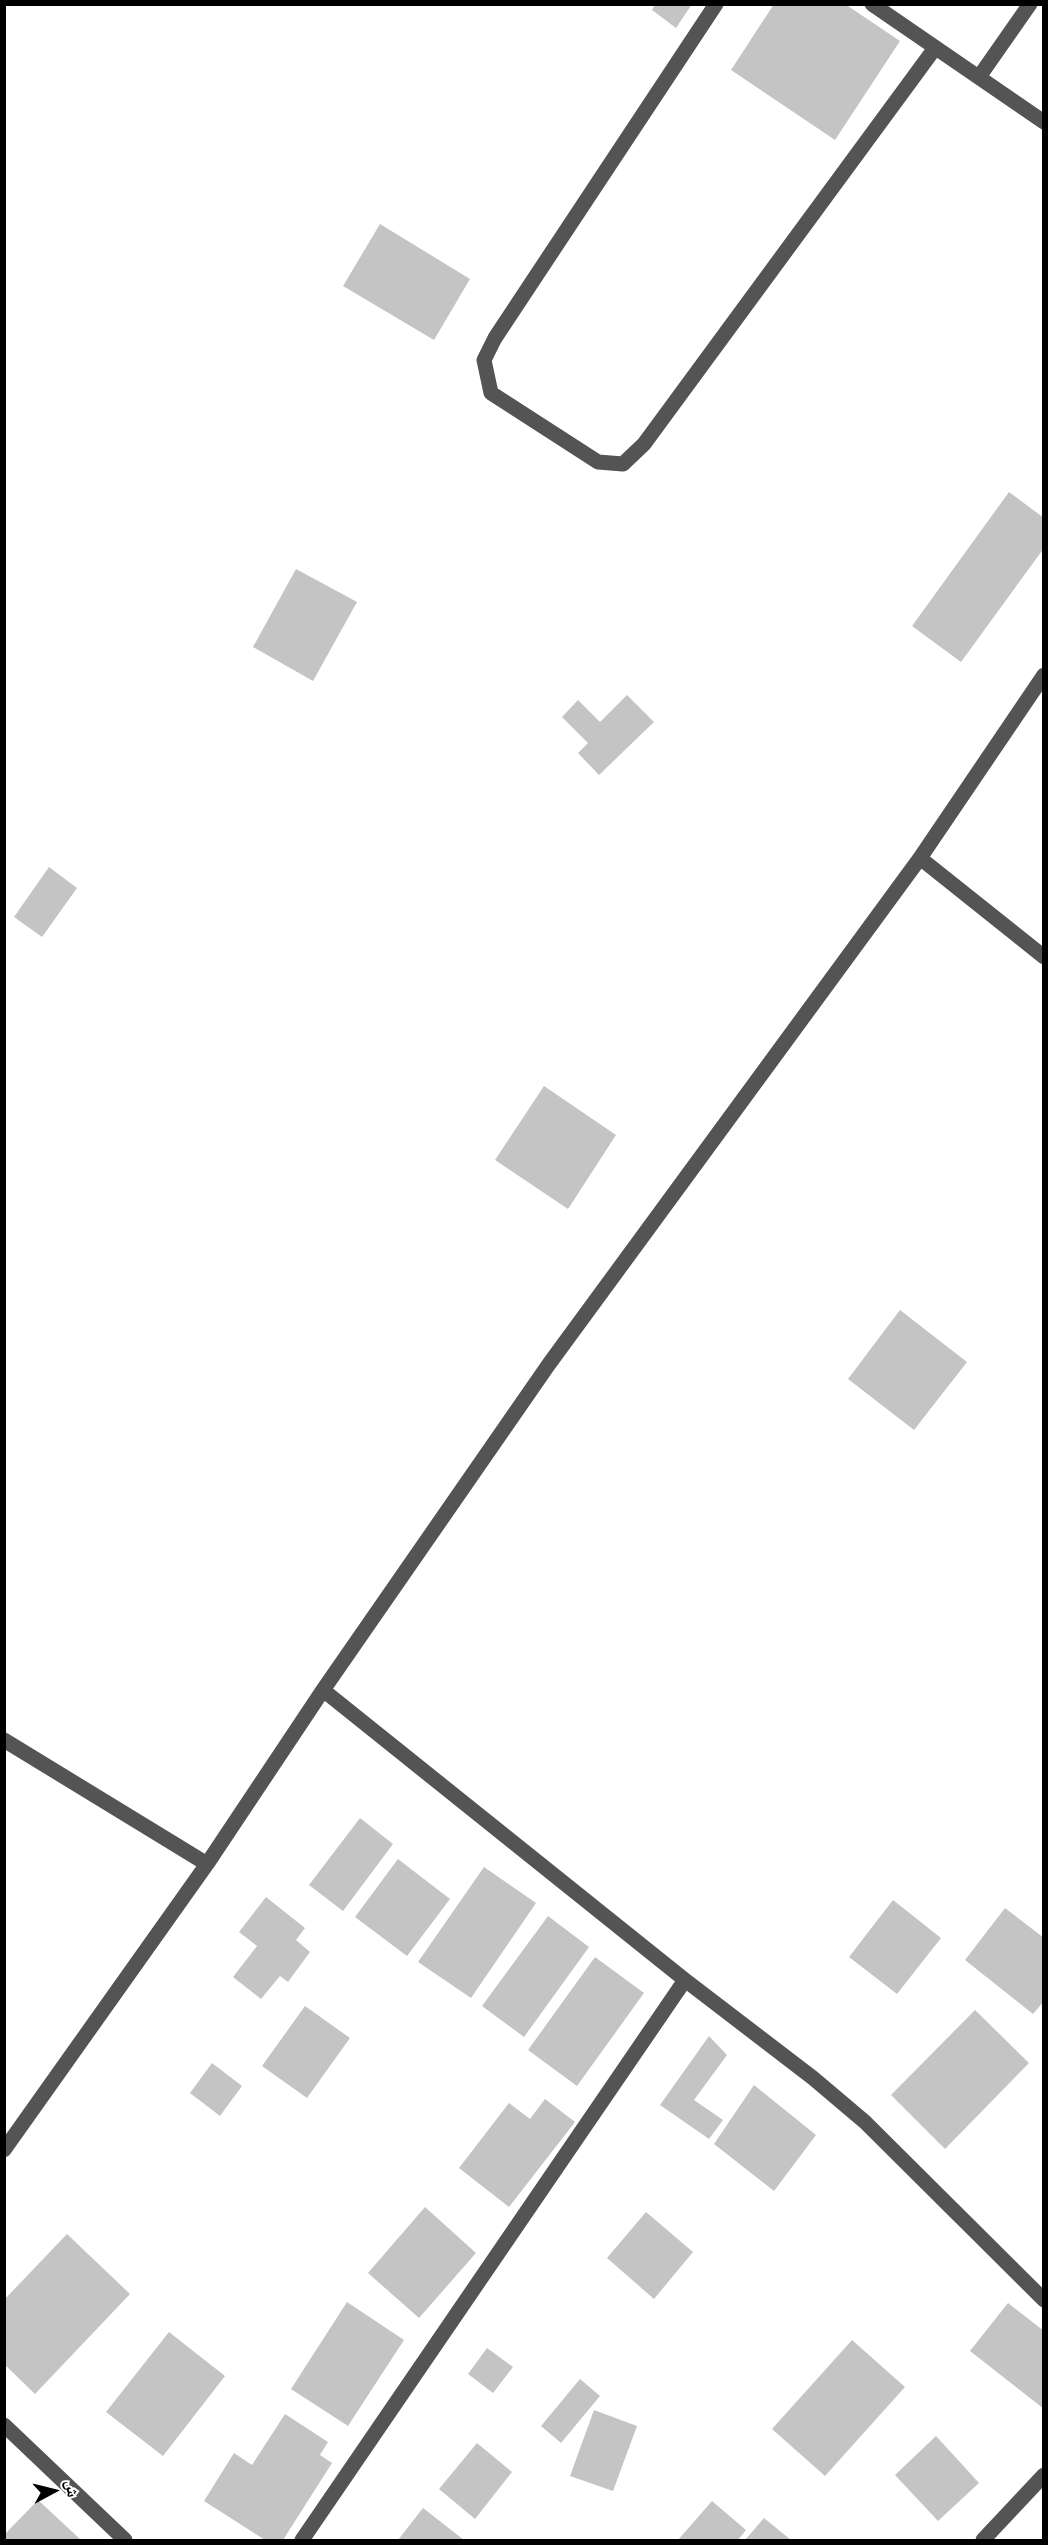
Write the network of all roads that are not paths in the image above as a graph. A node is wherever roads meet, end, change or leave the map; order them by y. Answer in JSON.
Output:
{"nodes":[{"id":1,"x":716,"y":4,"type":"edge"},
{"id":2,"x":872,"y":4,"type":"edge"},
{"id":3,"x":1029,"y":4,"type":"edge"},
{"id":4,"x":935,"y":48,"type":"junction"},
{"id":5,"x":980,"y":77,"type":"junction"},
{"id":6,"x":1044,"y":122,"type":"edge"},
{"id":7,"x":1044,"y":675,"type":"edge"},
{"id":8,"x":920,"y":858,"type":"junction"},
{"id":9,"x":1044,"y":957,"type":"edge"},
{"id":10,"x":323,"y":1690,"type":"junction"},
{"id":11,"x":4,"y":1740,"type":"edge"},
{"id":12,"x":207,"y":1864,"type":"junction"},
{"id":13,"x":685,"y":1980,"type":"junction"},
{"id":14,"x":4,"y":2150,"type":"edge"},
{"id":15,"x":1044,"y":2300,"type":"edge"},
{"id":16,"x":4,"y":2425,"type":"edge"},
{"id":17,"x":1044,"y":2475,"type":"edge"},
{"id":18,"x":125,"y":2541,"type":"edge"},
{"id":19,"x":302,"y":2541,"type":"edge"},
{"id":20,"x":982,"y":2541,"type":"edge"}],
"edges":[{"from":1,"to":4,"type":"street"},
{"from":2,"to":4,"type":"street"},
{"from":3,"to":5,"type":"street"},
{"from":4,"to":5,"type":"street"},
{"from":5,"to":6,"type":"street"},
{"from":7,"to":8,"type":"street"},
{"from":8,"to":9,"type":"street"},
{"from":8,"to":10,"type":"street"},
{"from":10,"to":12,"type":"street"},
{"from":10,"to":13,"type":"street"},
{"from":11,"to":12,"type":"street"},
{"from":12,"to":14,"type":"street"},
{"from":13,"to":15,"type":"street"},
{"from":13,"to":19,"type":"street"},
{"from":16,"to":18,"type":"street"},
{"from":17,"to":20,"type":"street"}]}
